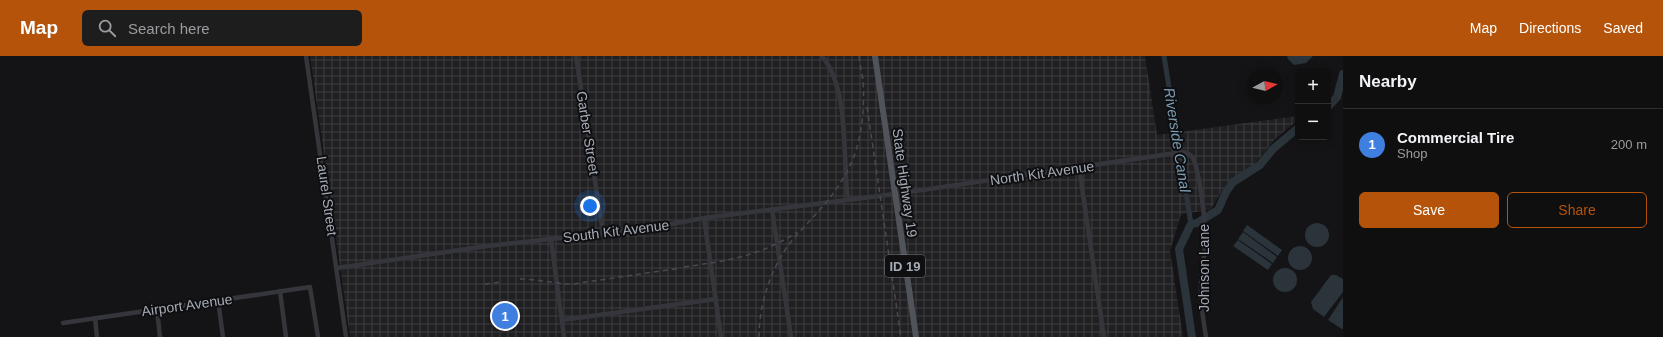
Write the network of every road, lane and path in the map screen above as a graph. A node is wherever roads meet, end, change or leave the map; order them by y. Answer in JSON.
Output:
{"nodes":[{"id":1,"x":306,"y":56,"type":"edge"},
{"id":2,"x":576,"y":56,"type":"edge"},
{"id":3,"x":822,"y":56,"type":"edge"},
{"id":4,"x":875,"y":56,"type":"edge"},
{"id":5,"x":1188,"y":153,"type":"joint"},
{"id":6,"x":1079,"y":167,"type":"junction"},
{"id":7,"x":895,"y":194,"type":"junction"},
{"id":8,"x":848,"y":199,"type":"junction"},
{"id":9,"x":772,"y":209,"type":"junction"},
{"id":10,"x":704,"y":218,"type":"junction"},
{"id":11,"x":603,"y":233,"type":"junction"},
{"id":12,"x":551,"y":239,"type":"junction"},
{"id":13,"x":337,"y":268,"type":"junction"},
{"id":14,"x":280,"y":291,"type":"junction"},
{"id":15,"x":716,"y":299,"type":"junction"},
{"id":16,"x":218,"y":300,"type":"junction"},
{"id":17,"x":157,"y":309,"type":"junction"},
{"id":18,"x":95,"y":318,"type":"junction"},
{"id":19,"x":562,"y":320,"type":"junction"},
{"id":20,"x":63,"y":323,"type":"dead end"},
{"id":21,"x":97,"y":337,"type":"edge"},
{"id":22,"x":160,"y":337,"type":"edge"},
{"id":23,"x":223,"y":337,"type":"edge"},
{"id":24,"x":286,"y":337,"type":"edge"},
{"id":25,"x":318,"y":337,"type":"edge"},
{"id":26,"x":346,"y":337,"type":"edge"},
{"id":27,"x":564,"y":337,"type":"edge"},
{"id":28,"x":721,"y":337,"type":"edge"},
{"id":29,"x":791,"y":337,"type":"edge"},
{"id":30,"x":916,"y":337,"type":"edge"},
{"id":31,"x":1104,"y":337,"type":"edge"},
{"id":32,"x":1206,"y":337,"type":"edge"}],
"edges":[{"from":1,"to":13,"type":"street","name":"Laurel Street"},
{"from":2,"to":11,"type":"street","name":"Garber Street"},
{"from":3,"to":8,"type":"street"},
{"from":4,"to":7,"type":"main road","name":"State Highway 19","number":"ID 19"},
{"from":5,"to":6,"type":"street","name":"North Kit Avenue"},
{"from":5,"to":32,"type":"street","name":"Johnson Lane"},
{"from":6,"to":7,"type":"street","name":"North Kit Avenue"},
{"from":6,"to":31,"type":"street"},
{"from":7,"to":8,"type":"street","name":"South Kit Avenue"},
{"from":7,"to":30,"type":"main road","name":"State Highway 19","number":"ID 19"},
{"from":8,"to":9,"type":"street","name":"South Kit Avenue"},
{"from":9,"to":10,"type":"street","name":"South Kit Avenue"},
{"from":9,"to":29,"type":"street"},
{"from":10,"to":11,"type":"street","name":"South Kit Avenue"},
{"from":10,"to":15,"type":"street"},
{"from":11,"to":12,"type":"street","name":"South Kit Avenue"},
{"from":12,"to":13,"type":"street","name":"South Kit Avenue"},
{"from":12,"to":19,"type":"street"},
{"from":13,"to":26,"type":"street","name":"Laurel Street"},
{"from":14,"to":16,"type":"street","name":"Airport Avenue"},
{"from":14,"to":24,"type":"street"},
{"from":14,"to":25,"type":"street","name":"Airport Avenue"},
{"from":15,"to":19,"type":"street"},
{"from":15,"to":28,"type":"street"},
{"from":16,"to":17,"type":"street","name":"Airport Avenue"},
{"from":16,"to":23,"type":"street"},
{"from":17,"to":18,"type":"street","name":"Airport Avenue"},
{"from":17,"to":22,"type":"street"},
{"from":18,"to":20,"type":"street","name":"Airport Avenue"},
{"from":18,"to":21,"type":"street"},
{"from":19,"to":27,"type":"street"}]}
